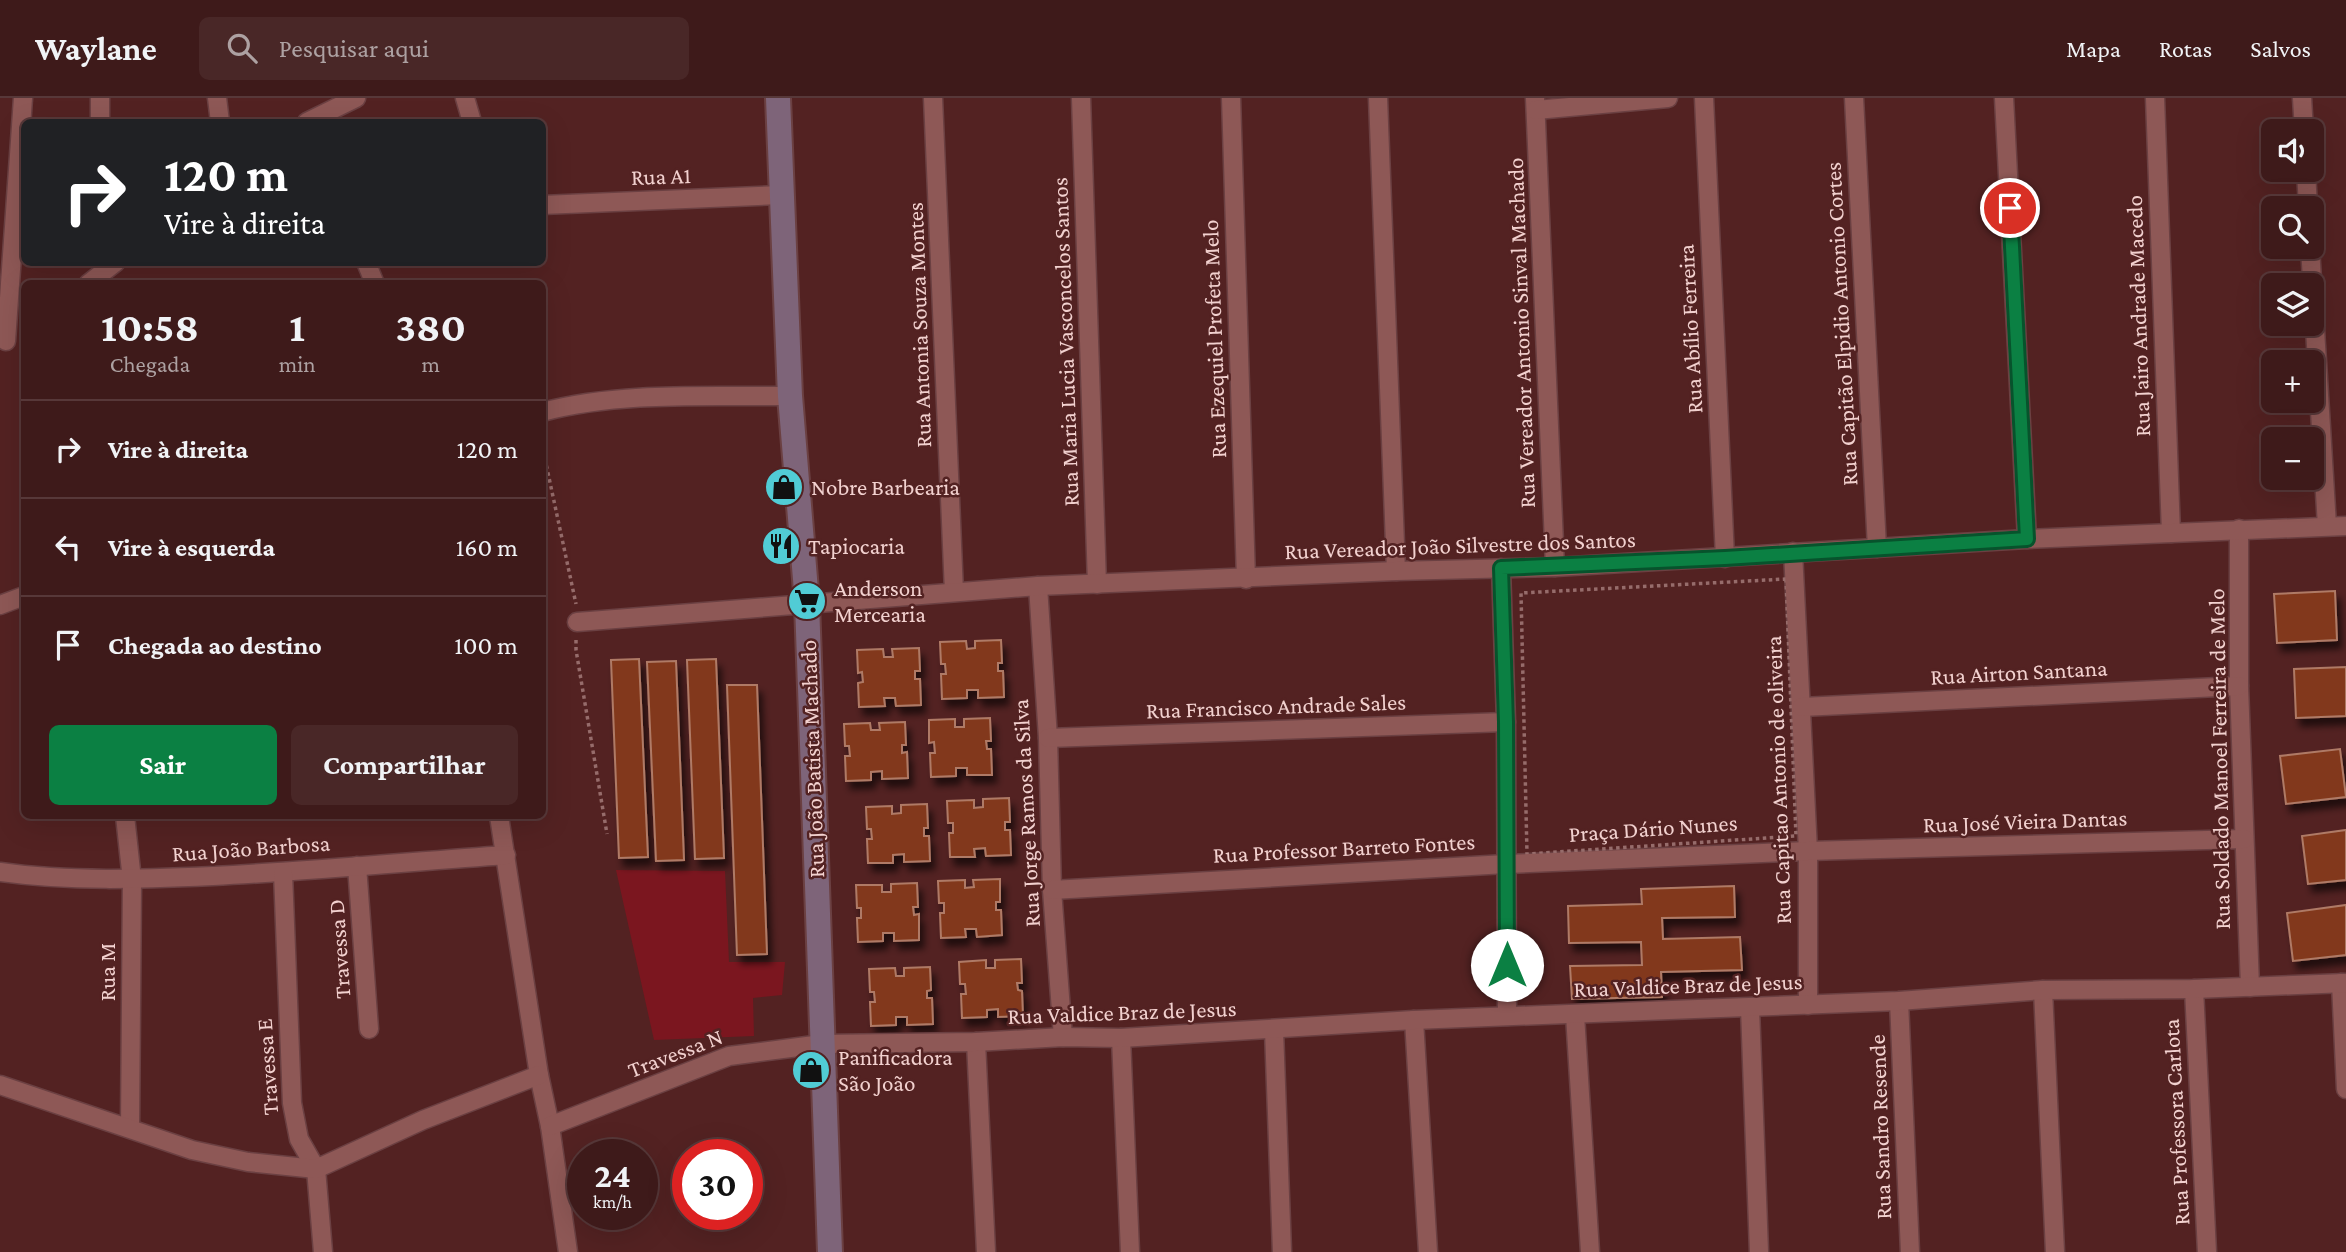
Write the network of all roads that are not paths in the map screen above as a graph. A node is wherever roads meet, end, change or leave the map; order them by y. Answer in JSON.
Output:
{"nodes":[{"id":1,"x":23,"y":98,"type":"edge"},
{"id":2,"x":100,"y":98,"type":"edge"},
{"id":3,"x":217,"y":98,"type":"edge"},
{"id":4,"x":356,"y":98,"type":"edge"},
{"id":5,"x":465,"y":98,"type":"edge"},
{"id":6,"x":778,"y":98,"type":"edge"},
{"id":7,"x":933,"y":98,"type":"edge"},
{"id":8,"x":1081,"y":98,"type":"edge"},
{"id":9,"x":1231,"y":98,"type":"edge"},
{"id":10,"x":1378,"y":98,"type":"edge"},
{"id":11,"x":1668,"y":98,"type":"edge"},
{"id":12,"x":1704,"y":98,"type":"edge"},
{"id":13,"x":1854,"y":98,"type":"edge"},
{"id":14,"x":2004,"y":98,"type":"edge"},
{"id":15,"x":2155,"y":98,"type":"edge"},
{"id":16,"x":2302,"y":98,"type":"edge"},
{"id":17,"x":1536,"y":104,"type":"edge"},
{"id":18,"x":21,"y":119,"type":"edge"},
{"id":19,"x":100,"y":119,"type":"edge"},
{"id":20,"x":220,"y":119,"type":"edge"},
{"id":21,"x":313,"y":119,"type":"edge"},
{"id":22,"x":471,"y":119,"type":"edge"},
{"id":23,"x":2303,"y":119,"type":"edge"},
{"id":24,"x":21,"y":122,"type":"edge"},
{"id":25,"x":781,"y":195,"type":"junction"},
{"id":26,"x":546,"y":205,"type":"edge"},
{"id":27,"x":2312,"y":259,"type":"edge"},
{"id":28,"x":108,"y":266,"type":"edge"},
{"id":29,"x":92,"y":280,"type":"edge"},
{"id":30,"x":21,"y":330,"type":"edge"},
{"id":31,"x":3,"y":342,"type":"edge"},
{"id":32,"x":790,"y":396,"type":"junction"},
{"id":33,"x":546,"y":411,"type":"edge"},
{"id":34,"x":2327,"y":526,"type":"junction"},
{"id":35,"x":2346,"y":526,"type":"edge"},
{"id":36,"x":2239,"y":529,"type":"junction"},
{"id":37,"x":2171,"y":533,"type":"junction"},
{"id":38,"x":2027,"y":539,"type":"junction"},
{"id":39,"x":1877,"y":548,"type":"junction"},
{"id":40,"x":1793,"y":552,"type":"junction"},
{"id":41,"x":1725,"y":558,"type":"junction"},
{"id":42,"x":1555,"y":567,"type":"junction"},
{"id":43,"x":1501,"y":568,"type":"junction"},
{"id":44,"x":1396,"y":571,"type":"junction"},
{"id":45,"x":1246,"y":579,"type":"junction"},
{"id":46,"x":1097,"y":584,"type":"junction"},
{"id":47,"x":1038,"y":586,"type":"junction"},
{"id":48,"x":954,"y":592,"type":"junction"},
{"id":49,"x":21,"y":597,"type":"edge"},
{"id":50,"x":807,"y":603,"type":"junction"},
{"id":51,"x":0,"y":605,"type":"edge"},
{"id":52,"x":577,"y":622,"type":"dead end"},
{"id":53,"x":2239,"y":686,"type":"junction"},
{"id":54,"x":1802,"y":707,"type":"junction"},
{"id":55,"x":1506,"y":722,"type":"junction"},
{"id":56,"x":1048,"y":738,"type":"junction"},
{"id":57,"x":125,"y":819,"type":"edge"},
{"id":58,"x":500,"y":819,"type":"edge"},
{"id":59,"x":2244,"y":839,"type":"junction"},
{"id":60,"x":1808,"y":851,"type":"junction"},
{"id":61,"x":506,"y":855,"type":"junction"},
{"id":62,"x":1506,"y":864,"type":"junction"},
{"id":63,"x":357,"y":866,"type":"junction"},
{"id":64,"x":0,"y":872,"type":"edge"},
{"id":65,"x":282,"y":873,"type":"junction"},
{"id":66,"x":132,"y":880,"type":"junction"},
{"id":67,"x":1052,"y":890,"type":"junction"},
{"id":68,"x":2343,"y":983,"type":"edge"},
{"id":69,"x":2250,"y":987,"type":"junction"},
{"id":70,"x":2194,"y":989,"type":"junction"},
{"id":71,"x":2043,"y":990,"type":"junction"},
{"id":72,"x":1899,"y":1001,"type":"junction"},
{"id":73,"x":1808,"y":1005,"type":"junction"},
{"id":74,"x":1750,"y":1008,"type":"junction"},
{"id":75,"x":1575,"y":1015,"type":"junction"},
{"id":76,"x":1507,"y":1016,"type":"junction"},
{"id":77,"x":1414,"y":1020,"type":"junction"},
{"id":78,"x":369,"y":1029,"type":"dead end"},
{"id":79,"x":1275,"y":1030,"type":"junction"},
{"id":80,"x":1063,"y":1037,"type":"junction"},
{"id":81,"x":1121,"y":1038,"type":"junction"},
{"id":82,"x":976,"y":1042,"type":"junction"},
{"id":83,"x":822,"y":1044,"type":"junction"},
{"id":84,"x":539,"y":1076,"type":"junction"},
{"id":85,"x":0,"y":1085,"type":"edge"},
{"id":86,"x":2346,"y":1088,"type":"edge"},
{"id":87,"x":550,"y":1126,"type":"junction"},
{"id":88,"x":130,"y":1129,"type":"junction"},
{"id":89,"x":316,"y":1169,"type":"junction"},
{"id":90,"x":323,"y":1252,"type":"edge"},
{"id":91,"x":568,"y":1252,"type":"edge"},
{"id":92,"x":830,"y":1252,"type":"edge"},
{"id":93,"x":986,"y":1252,"type":"edge"},
{"id":94,"x":1130,"y":1252,"type":"edge"},
{"id":95,"x":1282,"y":1252,"type":"edge"},
{"id":96,"x":1428,"y":1252,"type":"edge"},
{"id":97,"x":1590,"y":1252,"type":"edge"},
{"id":98,"x":1759,"y":1252,"type":"edge"},
{"id":99,"x":1910,"y":1252,"type":"edge"},
{"id":100,"x":2055,"y":1252,"type":"edge"},
{"id":101,"x":2207,"y":1252,"type":"edge"}],
"edges":[{"from":1,"to":18,"type":"street"},
{"from":2,"to":19,"type":"street"},
{"from":3,"to":20,"type":"street"},
{"from":4,"to":21,"type":"street"},
{"from":5,"to":22,"type":"street"},
{"from":6,"to":25,"type":"street","name":"Rua João Batista Machado"},
{"from":7,"to":48,"type":"street","name":"Rua Antonia Souza Montes"},
{"from":8,"to":46,"type":"street","name":"Rua Maria Lucia Vasconcelos Santos"},
{"from":9,"to":45,"type":"street","name":"Rua Ezequiel Profeta Melo"},
{"from":10,"to":44,"type":"street"},
{"from":11,"to":17,"type":"street"},
{"from":12,"to":41,"type":"street","name":"Rua Abílio Ferreira"},
{"from":13,"to":39,"type":"street","name":"Rua Capitão Elpidio Antonio Cortes"},
{"from":14,"to":38,"type":"street"},
{"from":15,"to":37,"type":"street","name":"Rua Jairo Andrade Macedo"},
{"from":16,"to":23,"type":"street"},
{"from":17,"to":42,"type":"street","name":"Rua Vereador Antonio Sinval Machado"},
{"from":24,"to":31,"type":"street"},
{"from":25,"to":26,"type":"street","name":"Rua A1"},
{"from":25,"to":32,"type":"street","name":"Rua João Batista Machado"},
{"from":27,"to":34,"type":"street"},
{"from":28,"to":29,"type":"street"},
{"from":30,"to":31,"type":"street"},
{"from":32,"to":33,"type":"street"},
{"from":32,"to":50,"type":"street","name":"Rua João Batista Machado"},
{"from":34,"to":35,"type":"street","name":"Rua Vereador João Silvestre dos Santos"},
{"from":34,"to":36,"type":"street","name":"Rua Vereador João Silvestre dos Santos"},
{"from":36,"to":37,"type":"street","name":"Rua Vereador João Silvestre dos Santos"},
{"from":36,"to":53,"type":"street","name":"Rua Soldado Manoel Ferreira de Melo"},
{"from":37,"to":38,"type":"street","name":"Rua Vereador João Silvestre dos Santos"},
{"from":38,"to":39,"type":"street","name":"Rua Vereador João Silvestre dos Santos"},
{"from":39,"to":40,"type":"street","name":"Rua Vereador João Silvestre dos Santos"},
{"from":40,"to":41,"type":"street","name":"Rua Vereador João Silvestre dos Santos"},
{"from":40,"to":54,"type":"street","name":"Rua Capitao Antonio de oliveira"},
{"from":41,"to":42,"type":"street","name":"Rua Vereador João Silvestre dos Santos"},
{"from":42,"to":43,"type":"street","name":"Rua Vereador João Silvestre dos Santos"},
{"from":43,"to":44,"type":"street","name":"Rua Vereador João Silvestre dos Santos"},
{"from":43,"to":55,"type":"street"},
{"from":44,"to":45,"type":"street","name":"Rua Vereador João Silvestre dos Santos"},
{"from":45,"to":46,"type":"street","name":"Rua Vereador João Silvestre dos Santos"},
{"from":46,"to":47,"type":"street","name":"Rua Vereador João Silvestre dos Santos"},
{"from":47,"to":48,"type":"street","name":"Rua Vereador João Silvestre dos Santos"},
{"from":47,"to":56,"type":"street","name":"Rua Jorge Ramos da Silva"},
{"from":48,"to":50,"type":"street","name":"Rua Vereador João Silvestre dos Santos"},
{"from":49,"to":51,"type":"street"},
{"from":50,"to":52,"type":"street","name":"Rua Vereador João Silvestre dos Santos"},
{"from":50,"to":83,"type":"street","name":"Rua João Batista Machado"},
{"from":53,"to":54,"type":"street","name":"Rua Airton Santana"},
{"from":53,"to":59,"type":"street","name":"Rua Soldado Manoel Ferreira de Melo"},
{"from":54,"to":60,"type":"street","name":"Rua Capitao Antonio de oliveira"},
{"from":55,"to":56,"type":"street","name":"Rua Francisco Andrade Sales"},
{"from":55,"to":62,"type":"street"},
{"from":56,"to":67,"type":"street","name":"Rua Jorge Ramos da Silva"},
{"from":57,"to":66,"type":"street","name":"Rua M"},
{"from":58,"to":61,"type":"street"},
{"from":59,"to":60,"type":"street","name":"Rua José Vieira Dantas"},
{"from":59,"to":69,"type":"street","name":"Rua Soldado Manoel Ferreira de Melo"},
{"from":60,"to":62,"type":"street","name":"Rua Professor Barreto Fontes"},
{"from":60,"to":73,"type":"street","name":"Rua Capitao Antonio de oliveira"},
{"from":61,"to":63,"type":"street","name":"Rua João Barbosa"},
{"from":61,"to":84,"type":"street"},
{"from":62,"to":67,"type":"street","name":"Rua Professor Barreto Fontes"},
{"from":62,"to":76,"type":"street"},
{"from":63,"to":65,"type":"street","name":"Rua João Barbosa"},
{"from":63,"to":78,"type":"street","name":"Travessa D"},
{"from":64,"to":66,"type":"street","name":"Rua João Barbosa"},
{"from":65,"to":66,"type":"street","name":"Rua João Barbosa"},
{"from":65,"to":89,"type":"street","name":"Travessa E"},
{"from":66,"to":88,"type":"street","name":"Rua M"},
{"from":67,"to":80,"type":"street","name":"Rua Jorge Ramos da Silva"},
{"from":68,"to":69,"type":"street","name":"Rua Valdice Braz de Jesus"},
{"from":68,"to":86,"type":"street"},
{"from":69,"to":70,"type":"street","name":"Rua Valdice Braz de Jesus"},
{"from":70,"to":71,"type":"street","name":"Rua Valdice Braz de Jesus"},
{"from":70,"to":101,"type":"street","name":"Rua Professora Carlota"},
{"from":71,"to":72,"type":"street","name":"Rua Valdice Braz de Jesus"},
{"from":71,"to":100,"type":"street"},
{"from":72,"to":73,"type":"street","name":"Rua Valdice Braz de Jesus"},
{"from":72,"to":99,"type":"street","name":"Rua Sandro Resende"},
{"from":73,"to":74,"type":"street","name":"Rua Valdice Braz de Jesus"},
{"from":74,"to":75,"type":"street","name":"Rua Valdice Braz de Jesus"},
{"from":74,"to":98,"type":"street"},
{"from":75,"to":76,"type":"street","name":"Rua Valdice Braz de Jesus"},
{"from":75,"to":97,"type":"street"},
{"from":76,"to":77,"type":"street","name":"Rua Valdice Braz de Jesus"},
{"from":77,"to":79,"type":"street","name":"Rua Valdice Braz de Jesus"},
{"from":77,"to":96,"type":"street"},
{"from":79,"to":81,"type":"street","name":"Rua Valdice Braz de Jesus"},
{"from":79,"to":95,"type":"street"},
{"from":80,"to":81,"type":"street","name":"Rua Valdice Braz de Jesus"},
{"from":80,"to":82,"type":"street","name":"Rua Valdice Braz de Jesus"},
{"from":81,"to":94,"type":"street"},
{"from":82,"to":83,"type":"street","name":"Rua Valdice Braz de Jesus"},
{"from":82,"to":93,"type":"street"},
{"from":83,"to":87,"type":"street","name":"Travessa N"},
{"from":83,"to":92,"type":"street","name":"Rua João Batista Machado"},
{"from":84,"to":87,"type":"street"},
{"from":84,"to":89,"type":"street"},
{"from":85,"to":88,"type":"street"},
{"from":87,"to":91,"type":"street"},
{"from":88,"to":89,"type":"street"},
{"from":89,"to":90,"type":"street","name":"Travessa E"}]}
